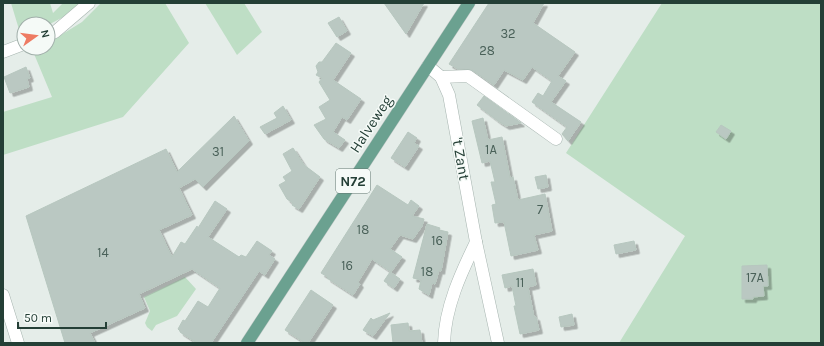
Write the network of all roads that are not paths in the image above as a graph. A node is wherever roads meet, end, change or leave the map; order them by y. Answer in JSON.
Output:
{"nodes":[{"id":1,"x":89,"y":3,"type":"edge"},
{"id":2,"x":469,"y":3,"type":"edge"},
{"id":3,"x":56,"y":31,"type":"edge"},
{"id":4,"x":16,"y":47,"type":"edge"},
{"id":5,"x":3,"y":52,"type":"edge"},
{"id":6,"x":428,"y":66,"type":"junction"},
{"id":7,"x":441,"y":77,"type":"junction"},
{"id":8,"x":556,"y":139,"type":"dead end"},
{"id":9,"x":476,"y":242,"type":"junction"},
{"id":10,"x":3,"y":295,"type":"edge"},
{"id":11,"x":18,"y":343,"type":"edge"},
{"id":12,"x":247,"y":343,"type":"edge"},
{"id":13,"x":444,"y":343,"type":"edge"},
{"id":14,"x":498,"y":343,"type":"edge"}],
"edges":[{"from":1,"to":3,"type":"street"},
{"from":2,"to":6,"type":"main road","name":"Halveweg","number":"N72"},
{"from":4,"to":5,"type":"street"},
{"from":6,"to":7,"type":"street","name":"'t Zant"},
{"from":6,"to":12,"type":"main road","name":"Halveweg","number":"N72"},
{"from":7,"to":8,"type":"street"},
{"from":7,"to":9,"type":"street","name":"'t Zant"},
{"from":9,"to":13,"type":"street"},
{"from":9,"to":14,"type":"street","name":"'t Zant"},
{"from":10,"to":11,"type":"street"}]}
